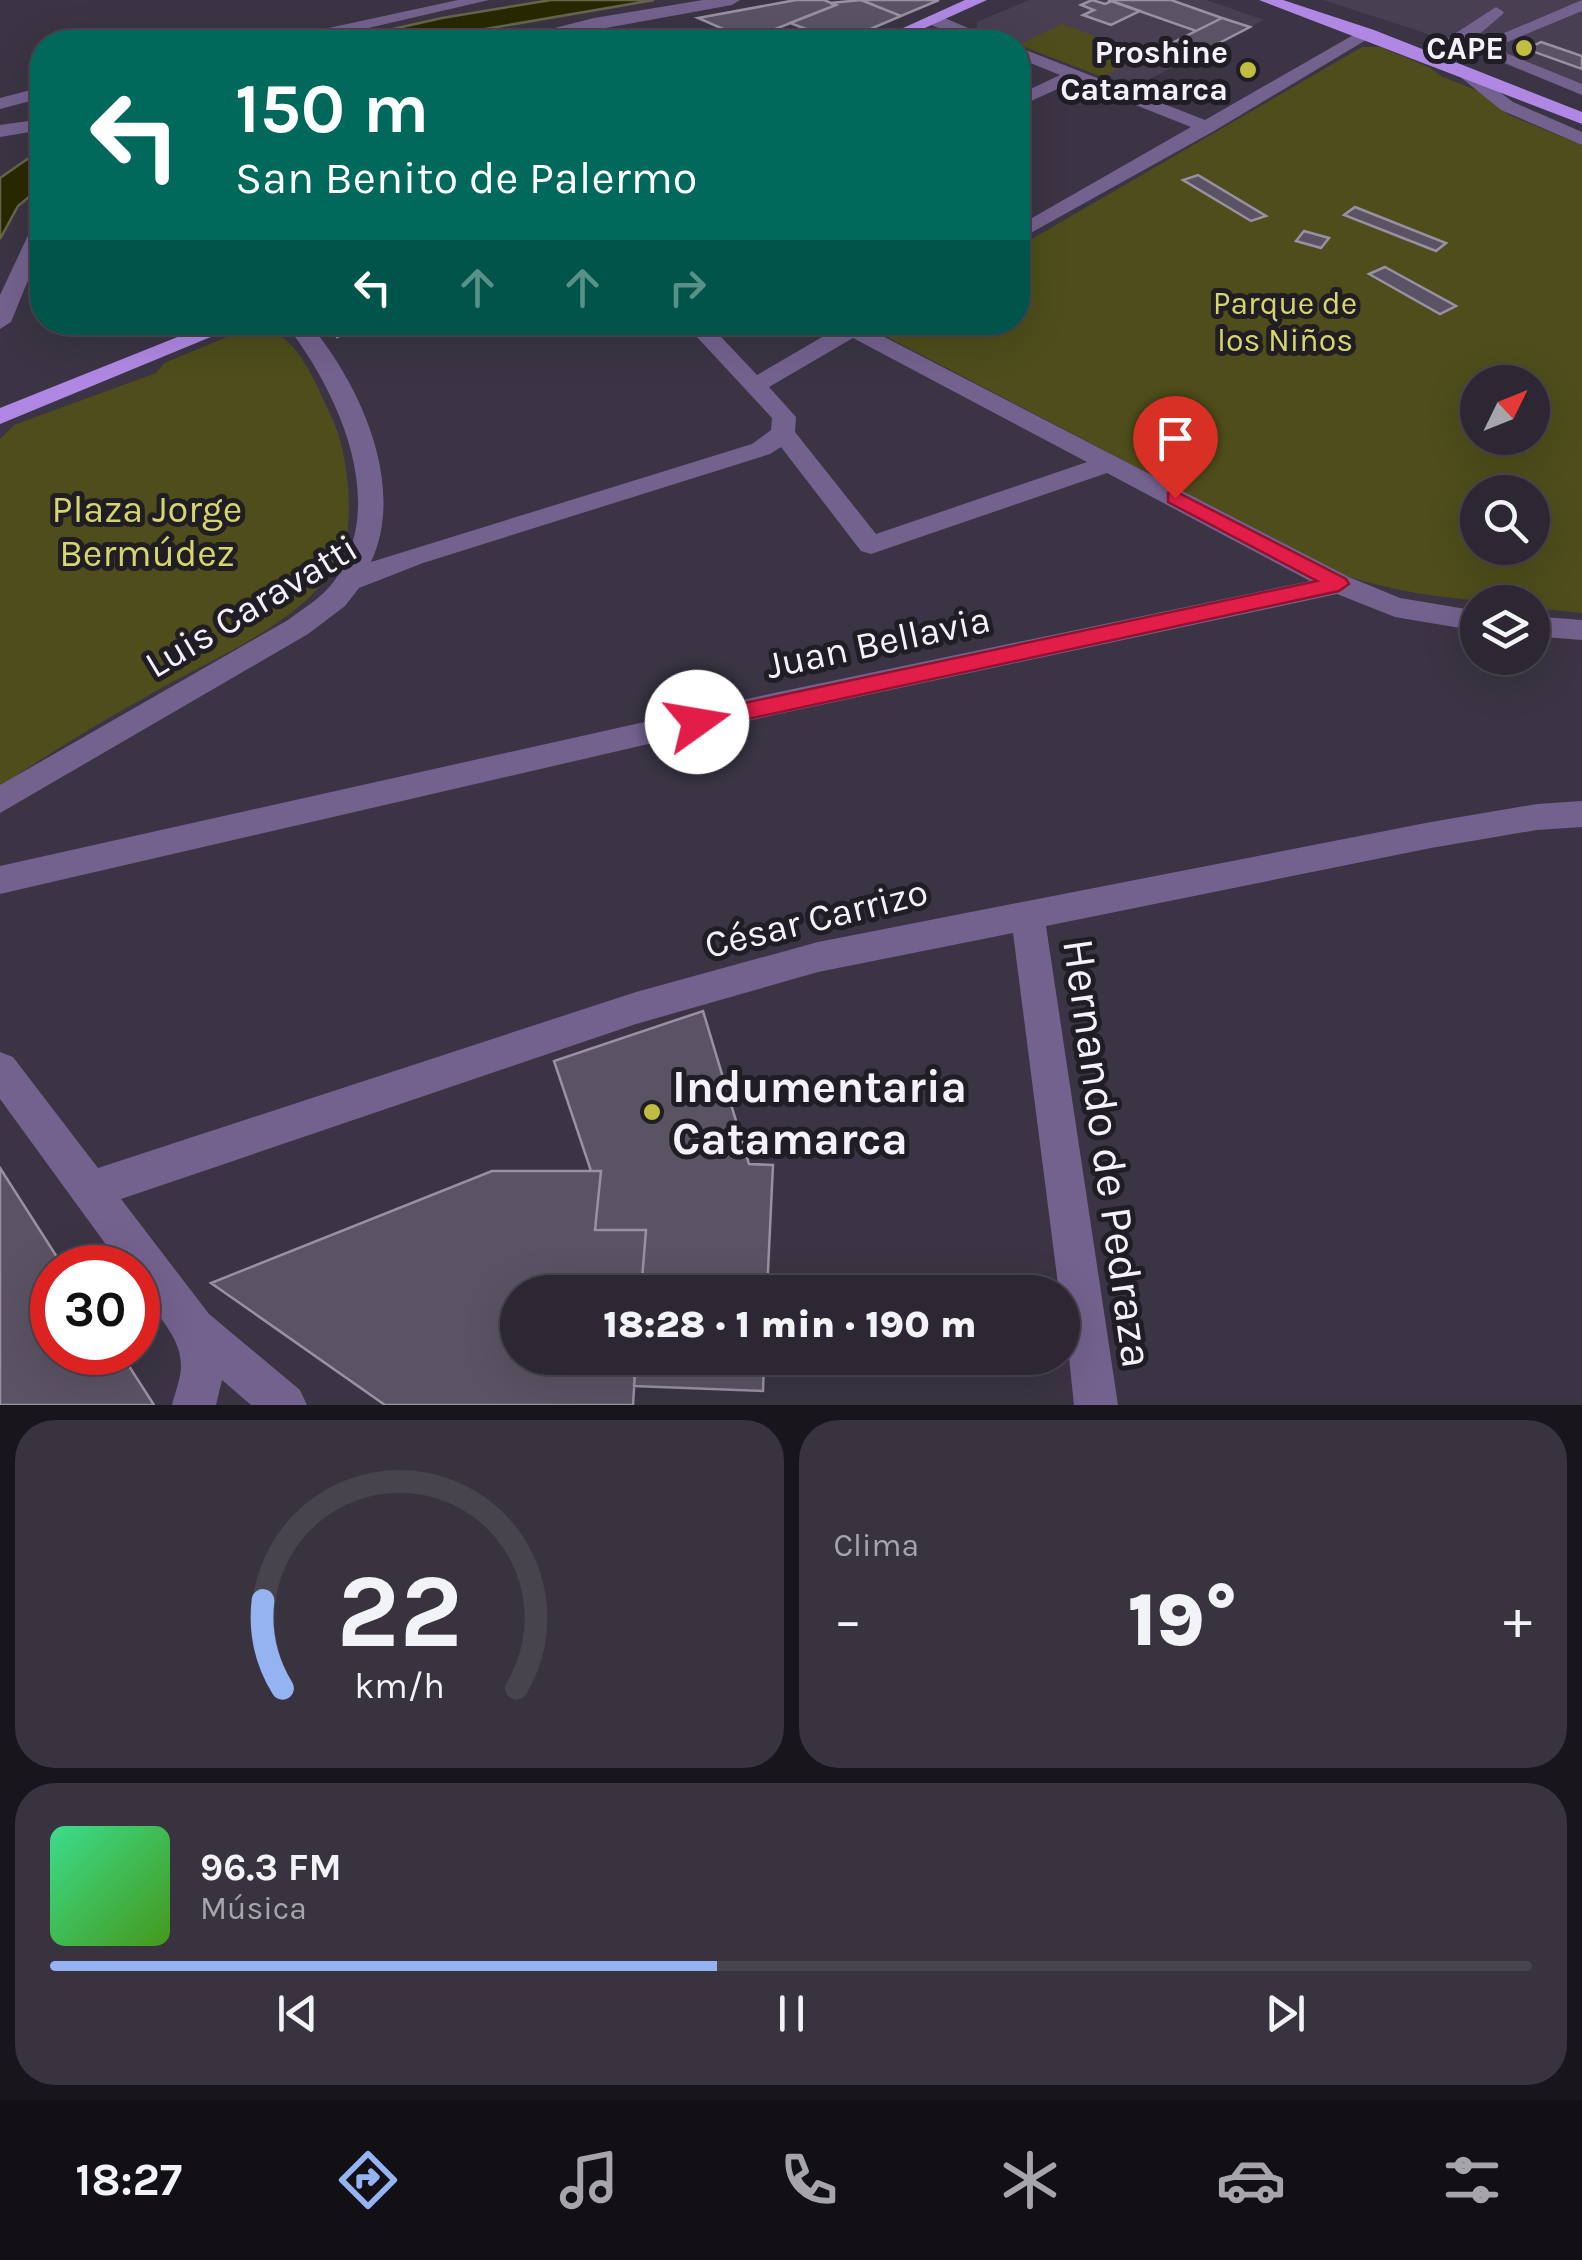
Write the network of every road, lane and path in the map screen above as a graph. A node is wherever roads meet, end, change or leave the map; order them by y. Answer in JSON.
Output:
{"nodes":[{"id":1,"x":481,"y":0,"type":"edge"},
{"id":2,"x":732,"y":0,"type":"edge"},
{"id":3,"x":979,"y":0,"type":"edge"},
{"id":4,"x":1268,"y":0,"type":"edge"},
{"id":5,"x":1582,"y":5,"type":"edge"},
{"id":6,"x":1496,"y":12,"type":"dead end"},
{"id":7,"x":934,"y":20,"type":"junction"},
{"id":8,"x":342,"y":30,"type":"edge"},
{"id":9,"x":561,"y":30,"type":"edge"},
{"id":10,"x":910,"y":30,"type":"edge"},
{"id":11,"x":960,"y":30,"type":"edge"},
{"id":12,"x":1368,"y":34,"type":"junction"},
{"id":13,"x":1466,"y":34,"type":"junction"},
{"id":14,"x":1490,"y":44,"type":"junction"},
{"id":15,"x":1030,"y":57,"type":"edge"},
{"id":16,"x":1430,"y":58,"type":"junction"},
{"id":17,"x":1464,"y":71,"type":"junction"},
{"id":18,"x":1073,"y":75,"type":"junction"},
{"id":19,"x":1582,"y":90,"type":"edge"},
{"id":20,"x":30,"y":95,"type":"edge"},
{"id":21,"x":1030,"y":96,"type":"edge"},
{"id":22,"x":0,"y":104,"type":"edge"},
{"id":23,"x":1582,"y":118,"type":"edge"},
{"id":24,"x":30,"y":127,"type":"edge"},
{"id":25,"x":1207,"y":128,"type":"junction"},
{"id":26,"x":0,"y":131,"type":"edge"},
{"id":27,"x":1582,"y":139,"type":"edge"},
{"id":28,"x":1030,"y":227,"type":"edge"},
{"id":29,"x":30,"y":263,"type":"edge"},
{"id":30,"x":0,"y":322,"type":"edge"},
{"id":31,"x":204,"y":335,"type":"edge"},
{"id":32,"x":305,"y":335,"type":"edge"},
{"id":33,"x":707,"y":335,"type":"edge"},
{"id":34,"x":836,"y":335,"type":"edge"},
{"id":35,"x":871,"y":335,"type":"edge"},
{"id":36,"x":756,"y":384,"type":"junction"},
{"id":37,"x":0,"y":418,"type":"edge"},
{"id":38,"x":784,"y":433,"type":"junction"},
{"id":39,"x":1110,"y":464,"type":"junction"},
{"id":40,"x":349,"y":581,"type":"junction"},
{"id":41,"x":1339,"y":584,"type":"junction"},
{"id":42,"x":1460,"y":618,"type":"edge"},
{"id":43,"x":1550,"y":627,"type":"edge"},
{"id":44,"x":1582,"y":630,"type":"edge"},
{"id":45,"x":0,"y":800,"type":"edge"},
{"id":46,"x":1582,"y":814,"type":"edge"},
{"id":47,"x":0,"y":880,"type":"edge"},
{"id":48,"x":1028,"y":914,"type":"junction"},
{"id":49,"x":0,"y":1070,"type":"edge"},
{"id":50,"x":92,"y":1189,"type":"junction"},
{"id":51,"x":194,"y":1329,"type":"junction"},
{"id":52,"x":194,"y":1405,"type":"edge"},
{"id":53,"x":285,"y":1405,"type":"edge"},
{"id":54,"x":1096,"y":1405,"type":"edge"}],
"edges":[{"from":1,"to":8,"type":"street"},
{"from":2,"to":9,"type":"street"},
{"from":3,"to":7,"type":"main road"},
{"from":4,"to":12,"type":"main road"},
{"from":5,"to":14,"type":"street"},
{"from":6,"to":13,"type":"street"},
{"from":7,"to":10,"type":"main road"},
{"from":7,"to":11,"type":"street"},
{"from":12,"to":16,"type":"main road"},
{"from":12,"to":25,"type":"street"},
{"from":13,"to":14,"type":"street"},
{"from":13,"to":16,"type":"street"},
{"from":14,"to":19,"type":"street"},
{"from":15,"to":18,"type":"street"},
{"from":16,"to":17,"type":"main road"},
{"from":17,"to":23,"type":"main road"},
{"from":17,"to":27,"type":"street"},
{"from":18,"to":21,"type":"street"},
{"from":18,"to":25,"type":"street"},
{"from":20,"to":22,"type":"street"},
{"from":24,"to":26,"type":"street"},
{"from":25,"to":28,"type":"street"},
{"from":29,"to":30,"type":"street"},
{"from":31,"to":37,"type":"main road"},
{"from":32,"to":40,"type":"street"},
{"from":33,"to":36,"type":"street"},
{"from":34,"to":36,"type":"street"},
{"from":35,"to":39,"type":"street"},
{"from":36,"to":38,"type":"street"},
{"from":38,"to":39,"type":"street"},
{"from":38,"to":40,"type":"street","name":"Luis Caravatti"},
{"from":39,"to":41,"type":"street"},
{"from":40,"to":45,"type":"street","name":"Luis Caravatti"},
{"from":41,"to":42,"type":"street"},
{"from":41,"to":47,"type":"street","name":"Juan Bellavia"},
{"from":43,"to":44,"type":"street"},
{"from":46,"to":48,"type":"street","name":"César Carrizo"},
{"from":48,"to":50,"type":"street","name":"César Carrizo"},
{"from":48,"to":54,"type":"street","name":"Hernando de Pedraza"},
{"from":49,"to":50,"type":"street"},
{"from":50,"to":51,"type":"street"},
{"from":51,"to":52,"type":"street"},
{"from":51,"to":53,"type":"street"}]}
